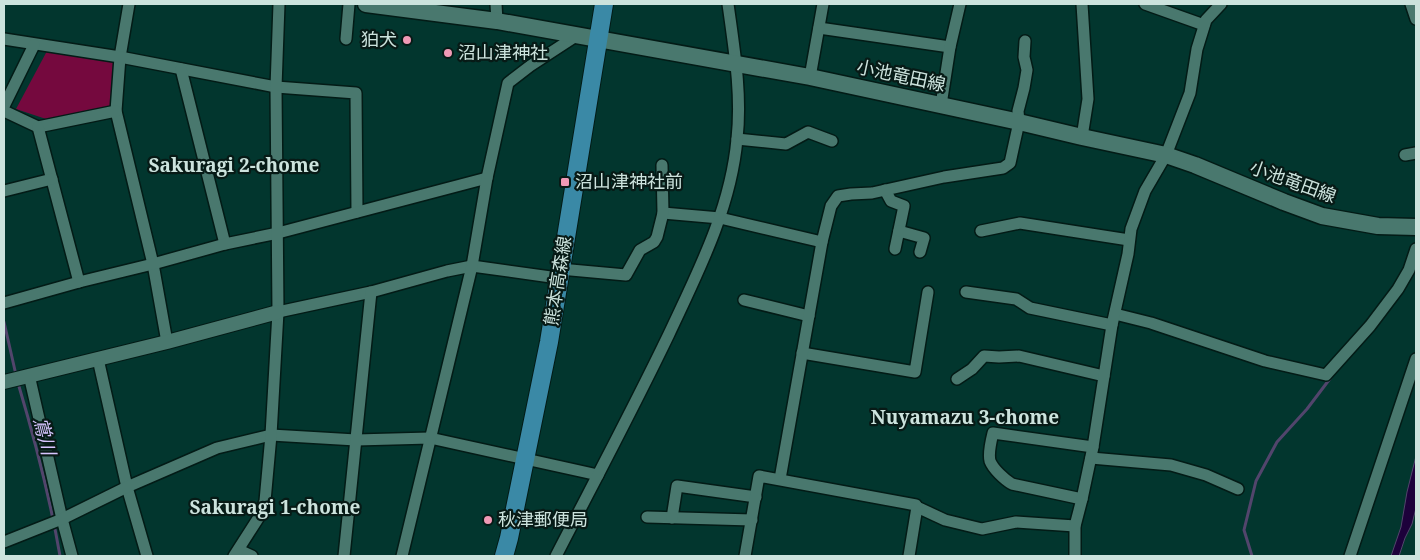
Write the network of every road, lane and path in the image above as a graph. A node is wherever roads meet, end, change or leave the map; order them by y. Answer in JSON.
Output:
{"nodes":[{"id":1,"x":129,"y":4,"type":"edge"},
{"id":2,"x":279,"y":4,"type":"edge"},
{"id":3,"x":349,"y":4,"type":"edge"},
{"id":4,"x":366,"y":4,"type":"edge"},
{"id":5,"x":496,"y":4,"type":"edge"},
{"id":6,"x":604,"y":4,"type":"edge"},
{"id":7,"x":728,"y":4,"type":"edge"},
{"id":8,"x":823,"y":4,"type":"edge"},
{"id":9,"x":960,"y":4,"type":"edge"},
{"id":10,"x":1082,"y":4,"type":"edge"},
{"id":11,"x":1145,"y":4,"type":"edge"},
{"id":12,"x":1411,"y":4,"type":"edge"},
{"id":13,"x":1218,"y":5,"type":"edge"},
{"id":14,"x":1416,"y":19,"type":"edge"},
{"id":15,"x":497,"y":21,"type":"junction"},
{"id":16,"x":1204,"y":25,"type":"junction"},
{"id":17,"x":818,"y":28,"type":"junction"},
{"id":18,"x":576,"y":36,"type":"junction"},
{"id":19,"x":4,"y":39,"type":"edge"},
{"id":20,"x":346,"y":39,"type":"dead end"},
{"id":21,"x":597,"y":39,"type":"junction"},
{"id":22,"x":1025,"y":41,"type":"dead end"},
{"id":23,"x":34,"y":45,"type":"junction"},
{"id":24,"x":950,"y":47,"type":"junction"},
{"id":25,"x":120,"y":57,"type":"junction"},
{"id":26,"x":736,"y":65,"type":"junction"},
{"id":27,"x":181,"y":69,"type":"junction"},
{"id":28,"x":810,"y":77,"type":"junction"},
{"id":29,"x":276,"y":87,"type":"junction"},
{"id":30,"x":941,"y":105,"type":"junction"},
{"id":31,"x":4,"y":106,"type":"edge"},
{"id":32,"x":4,"y":111,"type":"edge"},
{"id":33,"x":116,"y":111,"type":"junction"},
{"id":34,"x":1019,"y":122,"type":"junction"},
{"id":35,"x":38,"y":128,"type":"junction"},
{"id":36,"x":1082,"y":137,"type":"junction"},
{"id":37,"x":738,"y":139,"type":"junction"},
{"id":38,"x":832,"y":141,"type":"dead end"},
{"id":39,"x":1166,"y":155,"type":"junction"},
{"id":40,"x":662,"y":165,"type":"dead end"},
{"id":41,"x":487,"y":178,"type":"junction"},
{"id":42,"x":52,"y":179,"type":"junction"},
{"id":43,"x":885,"y":190,"type":"junction"},
{"id":44,"x":4,"y":191,"type":"edge"},
{"id":45,"x":357,"y":212,"type":"junction"},
{"id":46,"x":663,"y":213,"type":"junction"},
{"id":47,"x":720,"y":218,"type":"junction"},
{"id":48,"x":1416,"y":227,"type":"edge"},
{"id":49,"x":981,"y":231,"type":"dead end"},
{"id":50,"x":899,"y":232,"type":"junction"},
{"id":51,"x":278,"y":233,"type":"junction"},
{"id":52,"x":1130,"y":240,"type":"junction"},
{"id":53,"x":822,"y":242,"type":"junction"},
{"id":54,"x":225,"y":244,"type":"junction"},
{"id":55,"x":1416,"y":249,"type":"edge"},
{"id":56,"x":895,"y":250,"type":"dead end"},
{"id":57,"x":920,"y":252,"type":"dead end"},
{"id":58,"x":153,"y":264,"type":"junction"},
{"id":59,"x":472,"y":266,"type":"junction"},
{"id":60,"x":559,"y":274,"type":"junction"},
{"id":61,"x":79,"y":282,"type":"junction"},
{"id":62,"x":371,"y":292,"type":"junction"},
{"id":63,"x":928,"y":292,"type":"dead end"},
{"id":64,"x":966,"y":292,"type":"dead end"},
{"id":65,"x":744,"y":300,"type":"dead end"},
{"id":66,"x":4,"y":302,"type":"edge"},
{"id":67,"x":278,"y":312,"type":"junction"},
{"id":68,"x":809,"y":316,"type":"junction"},
{"id":69,"x":1114,"y":319,"type":"junction"},
{"id":70,"x":167,"y":342,"type":"junction"},
{"id":71,"x":802,"y":353,"type":"junction"},
{"id":72,"x":98,"y":359,"type":"junction"},
{"id":73,"x":1416,"y":359,"type":"edge"},
{"id":74,"x":30,"y":375,"type":"junction"},
{"id":75,"x":1104,"y":376,"type":"junction"},
{"id":76,"x":957,"y":379,"type":"dead end"},
{"id":77,"x":4,"y":382,"type":"edge"},
{"id":78,"x":271,"y":435,"type":"junction"},
{"id":79,"x":430,"y":438,"type":"junction"},
{"id":80,"x":356,"y":440,"type":"junction"},
{"id":81,"x":1092,"y":453,"type":"junction"},
{"id":82,"x":525,"y":459,"type":"junction"},
{"id":83,"x":598,"y":475,"type":"junction"},
{"id":84,"x":780,"y":479,"type":"junction"},
{"id":85,"x":127,"y":487,"type":"junction"},
{"id":86,"x":1238,"y":490,"type":"dead end"},
{"id":87,"x":756,"y":497,"type":"junction"},
{"id":88,"x":1082,"y":499,"type":"junction"},
{"id":89,"x":917,"y":507,"type":"junction"},
{"id":90,"x":647,"y":517,"type":"dead end"},
{"id":91,"x":672,"y":518,"type":"junction"},
{"id":92,"x":62,"y":519,"type":"junction"},
{"id":93,"x":752,"y":520,"type":"junction"},
{"id":94,"x":1075,"y":526,"type":"junction"},
{"id":95,"x":4,"y":542,"type":"edge"},
{"id":96,"x":237,"y":553,"type":"edge"},
{"id":97,"x":72,"y":556,"type":"edge"},
{"id":98,"x":147,"y":556,"type":"edge"},
{"id":99,"x":252,"y":556,"type":"edge"},
{"id":100,"x":344,"y":556,"type":"edge"},
{"id":101,"x":402,"y":556,"type":"edge"},
{"id":102,"x":504,"y":556,"type":"edge"},
{"id":103,"x":556,"y":556,"type":"edge"},
{"id":104,"x":745,"y":556,"type":"edge"},
{"id":105,"x":909,"y":556,"type":"edge"},
{"id":106,"x":1075,"y":556,"type":"edge"},
{"id":107,"x":1350,"y":556,"type":"edge"}],
"edges":[{"from":1,"to":25,"type":"street"},
{"from":2,"to":29,"type":"street"},
{"from":3,"to":20,"type":"street"},
{"from":4,"to":15,"type":"main road","name":"小池竜田線"},
{"from":5,"to":15,"type":"street"},
{"from":6,"to":21,"type":"main road","name":"熊本高森線"},
{"from":7,"to":26,"type":"street"},
{"from":8,"to":17,"type":"street"},
{"from":9,"to":24,"type":"street"},
{"from":10,"to":36,"type":"street"},
{"from":11,"to":16,"type":"street"},
{"from":12,"to":14,"type":"street"},
{"from":13,"to":16,"type":"street"},
{"from":15,"to":18,"type":"main road","name":"小池竜田線"},
{"from":16,"to":39,"type":"street"},
{"from":17,"to":24,"type":"street"},
{"from":17,"to":28,"type":"street"},
{"from":18,"to":21,"type":"main road","name":"小池竜田線"},
{"from":18,"to":41,"type":"street"},
{"from":19,"to":23,"type":"street"},
{"from":21,"to":26,"type":"main road","name":"小池竜田線"},
{"from":21,"to":60,"type":"main road","name":"熊本高森線"},
{"from":22,"to":34,"type":"street"},
{"from":23,"to":25,"type":"street"},
{"from":23,"to":31,"type":"street"},
{"from":24,"to":30,"type":"street"},
{"from":25,"to":27,"type":"street"},
{"from":25,"to":33,"type":"street"},
{"from":26,"to":28,"type":"main road","name":"小池竜田線"},
{"from":26,"to":37,"type":"street"},
{"from":27,"to":29,"type":"street"},
{"from":27,"to":54,"type":"street"},
{"from":28,"to":30,"type":"main road","name":"小池竜田線"},
{"from":29,"to":45,"type":"street"},
{"from":29,"to":51,"type":"street"},
{"from":30,"to":34,"type":"main road","name":"小池竜田線"},
{"from":32,"to":35,"type":"street"},
{"from":33,"to":35,"type":"street"},
{"from":33,"to":58,"type":"street"},
{"from":34,"to":36,"type":"main road","name":"小池竜田線"},
{"from":34,"to":43,"type":"street"},
{"from":35,"to":42,"type":"street"},
{"from":36,"to":39,"type":"main road","name":"小池竜田線"},
{"from":37,"to":38,"type":"street"},
{"from":37,"to":47,"type":"street"},
{"from":39,"to":48,"type":"main road","name":"小池竜田線"},
{"from":39,"to":52,"type":"street"},
{"from":40,"to":46,"type":"street"},
{"from":41,"to":45,"type":"street"},
{"from":41,"to":59,"type":"street"},
{"from":42,"to":44,"type":"street"},
{"from":42,"to":61,"type":"street"},
{"from":43,"to":50,"type":"street"},
{"from":43,"to":53,"type":"street"},
{"from":45,"to":51,"type":"street"},
{"from":46,"to":47,"type":"street"},
{"from":46,"to":60,"type":"street"},
{"from":47,"to":53,"type":"street"},
{"from":47,"to":83,"type":"street"},
{"from":49,"to":52,"type":"street"},
{"from":50,"to":56,"type":"street"},
{"from":50,"to":57,"type":"street"},
{"from":51,"to":54,"type":"street"},
{"from":51,"to":67,"type":"street"},
{"from":52,"to":69,"type":"street"},
{"from":53,"to":68,"type":"street"},
{"from":54,"to":58,"type":"street"},
{"from":55,"to":69,"type":"street"},
{"from":58,"to":61,"type":"street"},
{"from":58,"to":70,"type":"street"},
{"from":59,"to":60,"type":"street"},
{"from":59,"to":62,"type":"street"},
{"from":59,"to":79,"type":"street"},
{"from":60,"to":82,"type":"main road","name":"熊本高森線"},
{"from":61,"to":66,"type":"street"},
{"from":62,"to":67,"type":"street"},
{"from":62,"to":80,"type":"street"},
{"from":63,"to":71,"type":"street"},
{"from":64,"to":69,"type":"street"},
{"from":65,"to":68,"type":"street"},
{"from":67,"to":70,"type":"street"},
{"from":67,"to":78,"type":"street"},
{"from":68,"to":71,"type":"street"},
{"from":69,"to":75,"type":"street"},
{"from":70,"to":72,"type":"street"},
{"from":71,"to":84,"type":"street"},
{"from":72,"to":74,"type":"street"},
{"from":72,"to":85,"type":"street"},
{"from":73,"to":107,"type":"street"},
{"from":74,"to":77,"type":"street"},
{"from":74,"to":92,"type":"street"},
{"from":75,"to":76,"type":"street"},
{"from":75,"to":81,"type":"street"},
{"from":78,"to":80,"type":"street"},
{"from":78,"to":85,"type":"street"},
{"from":78,"to":96,"type":"street"},
{"from":79,"to":80,"type":"street"},
{"from":79,"to":82,"type":"street"},
{"from":79,"to":101,"type":"street"},
{"from":80,"to":100,"type":"street"},
{"from":81,"to":86,"type":"street"},
{"from":81,"to":88,"type":"street"},
{"from":81,"to":88,"type":"street"},
{"from":82,"to":83,"type":"street"},
{"from":82,"to":102,"type":"main road","name":"熊本高森線"},
{"from":83,"to":103,"type":"street"},
{"from":84,"to":87,"type":"street"},
{"from":84,"to":89,"type":"street"},
{"from":85,"to":92,"type":"street"},
{"from":85,"to":98,"type":"street"},
{"from":87,"to":91,"type":"street"},
{"from":87,"to":93,"type":"street"},
{"from":88,"to":94,"type":"street"},
{"from":89,"to":94,"type":"street"},
{"from":89,"to":105,"type":"street"},
{"from":90,"to":91,"type":"street"},
{"from":91,"to":93,"type":"street"},
{"from":92,"to":95,"type":"street"},
{"from":92,"to":97,"type":"street"},
{"from":93,"to":104,"type":"street"},
{"from":94,"to":106,"type":"street"},
{"from":96,"to":99,"type":"street"}]}
